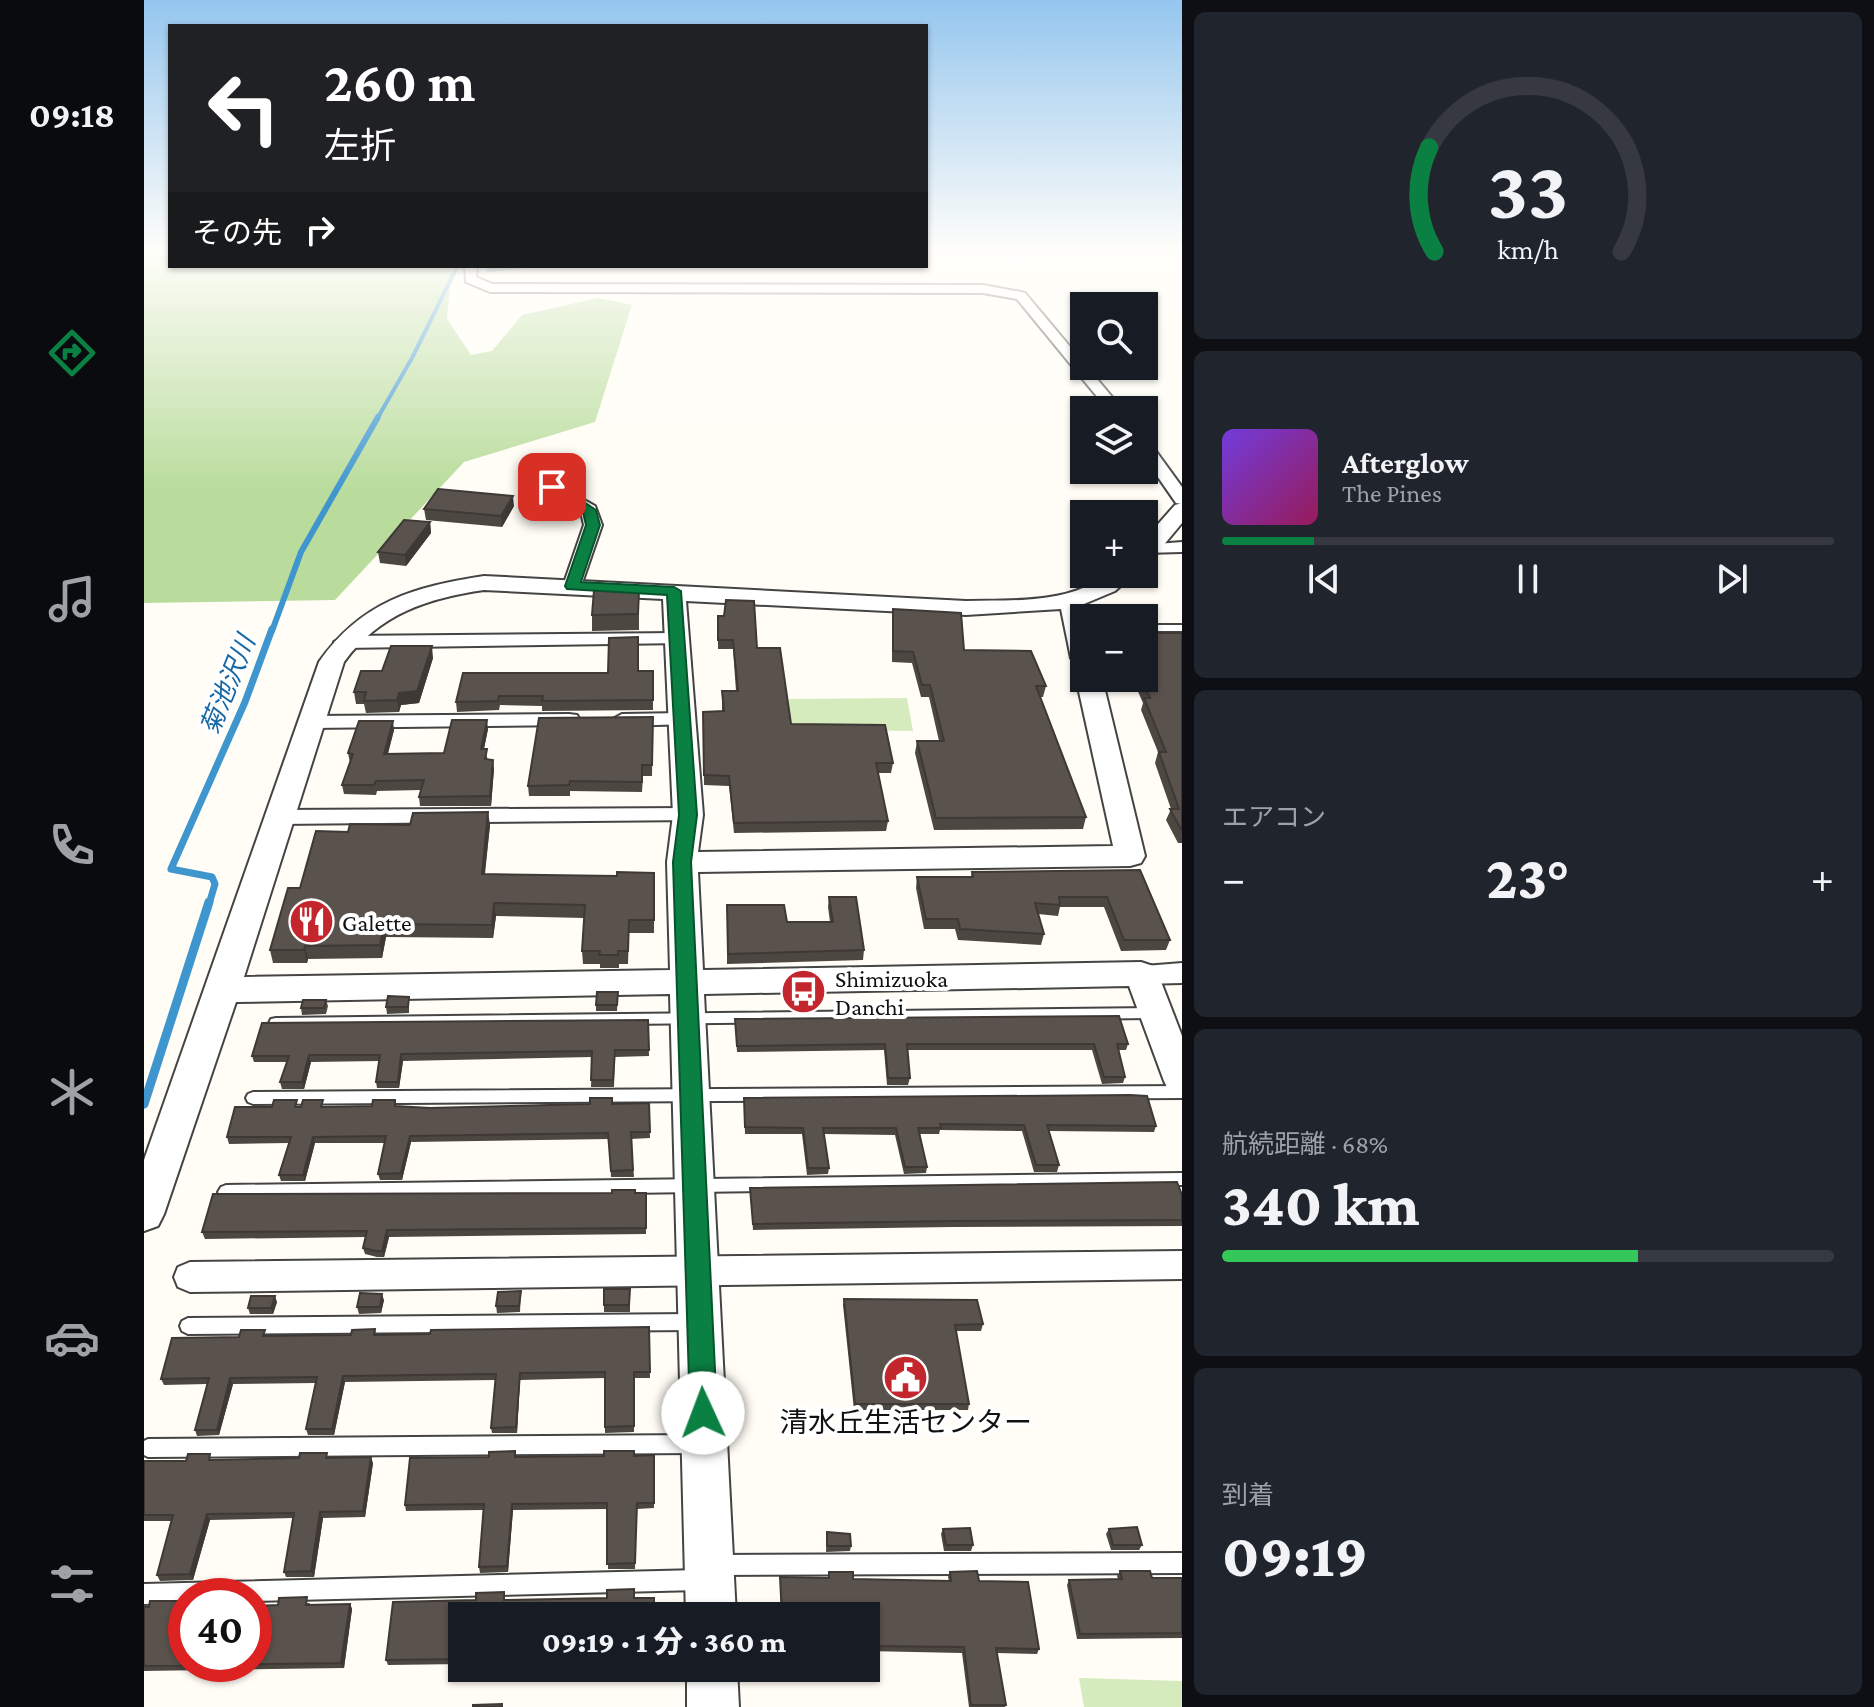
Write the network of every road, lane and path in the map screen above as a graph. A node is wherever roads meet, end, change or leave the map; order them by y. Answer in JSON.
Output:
{"nodes":[{"id":1,"x":1052,"y":333,"type":"edge"},
{"id":2,"x":1104,"y":396,"type":"edge"},
{"id":3,"x":1158,"y":466,"type":"edge"},
{"id":4,"x":552,"y":487,"type":"dead end"},
{"id":5,"x":1182,"y":500,"type":"edge"},
{"id":6,"x":1182,"y":509,"type":"edge"},
{"id":7,"x":1158,"y":538,"type":"edge"},
{"id":8,"x":1182,"y":547,"type":"edge"},
{"id":9,"x":1158,"y":550,"type":"edge"},
{"id":10,"x":572,"y":586,"type":"junction"},
{"id":11,"x":1098,"y":588,"type":"edge"},
{"id":12,"x":674,"y":591,"type":"junction"},
{"id":13,"x":1071,"y":600,"type":"junction"},
{"id":14,"x":1072,"y":604,"type":"edge"},
{"id":15,"x":1158,"y":628,"type":"edge"},
{"id":16,"x":1182,"y":628,"type":"edge"},
{"id":17,"x":678,"y":639,"type":"junction"},
{"id":18,"x":344,"y":642,"type":"junction"},
{"id":19,"x":1092,"y":692,"type":"edge"},
{"id":20,"x":682,"y":719,"type":"junction"},
{"id":21,"x":311,"y":722,"type":"junction"},
{"id":22,"x":688,"y":815,"type":"junction"},
{"id":23,"x":278,"y":817,"type":"junction"},
{"id":24,"x":682,"y":862,"type":"junction"},
{"id":25,"x":1182,"y":973,"type":"edge"},
{"id":26,"x":1141,"y":974,"type":"junction"},
{"id":27,"x":223,"y":990,"type":"junction"},
{"id":28,"x":686,"y":999,"type":"junction"},
{"id":29,"x":276,"y":1023,"type":"edge"},
{"id":30,"x":1168,"y":1028,"type":"edge"},
{"id":31,"x":1182,"y":1081,"type":"edge"},
{"id":32,"x":1182,"y":1092,"type":"edge"},
{"id":33,"x":692,"y":1094,"type":"junction"},
{"id":34,"x":253,"y":1098,"type":"dead end"},
{"id":35,"x":1182,"y":1179,"type":"edge"},
{"id":36,"x":696,"y":1186,"type":"junction"},
{"id":37,"x":226,"y":1192,"type":"edge"},
{"id":38,"x":144,"y":1214,"type":"edge"},
{"id":39,"x":1182,"y":1265,"type":"edge"},
{"id":40,"x":699,"y":1271,"type":"junction"},
{"id":41,"x":190,"y":1277,"type":"dead end"},
{"id":42,"x":700,"y":1322,"type":"junction"},
{"id":43,"x":188,"y":1326,"type":"dead end"},
{"id":44,"x":704,"y":1444,"type":"junction"},
{"id":45,"x":148,"y":1448,"type":"dead end"},
{"id":46,"x":1182,"y":1563,"type":"edge"},
{"id":47,"x":710,"y":1587,"type":"edge"},
{"id":48,"x":144,"y":1594,"type":"edge"},
{"id":49,"x":712,"y":1682,"type":"edge"},
{"id":50,"x":713,"y":1707,"type":"edge"}],
"edges":[{"from":1,"to":2,"type":"street"},
{"from":3,"to":5,"type":"street"},
{"from":4,"to":10,"type":"street"},
{"from":6,"to":7,"type":"street"},
{"from":8,"to":9,"type":"street"},
{"from":10,"to":12,"type":"street"},
{"from":10,"to":18,"type":"street"},
{"from":11,"to":13,"type":"street"},
{"from":12,"to":13,"type":"street"},
{"from":12,"to":17,"type":"street"},
{"from":13,"to":14,"type":"street"},
{"from":15,"to":16,"type":"lane"},
{"from":17,"to":18,"type":"street"},
{"from":17,"to":20,"type":"street"},
{"from":18,"to":21,"type":"street"},
{"from":19,"to":24,"type":"street"},
{"from":20,"to":21,"type":"street"},
{"from":20,"to":22,"type":"street"},
{"from":21,"to":23,"type":"street"},
{"from":22,"to":23,"type":"street"},
{"from":22,"to":24,"type":"street"},
{"from":23,"to":27,"type":"street"},
{"from":24,"to":28,"type":"street"},
{"from":25,"to":26,"type":"street"},
{"from":26,"to":28,"type":"street"},
{"from":26,"to":30,"type":"street"},
{"from":27,"to":28,"type":"street"},
{"from":27,"to":38,"type":"street"},
{"from":28,"to":29,"type":"lane"},
{"from":28,"to":30,"type":"lane"},
{"from":28,"to":33,"type":"street"},
{"from":30,"to":31,"type":"street"},
{"from":32,"to":33,"type":"lane"},
{"from":33,"to":34,"type":"lane"},
{"from":33,"to":36,"type":"street"},
{"from":35,"to":36,"type":"lane"},
{"from":36,"to":37,"type":"lane"},
{"from":36,"to":40,"type":"street"},
{"from":39,"to":40,"type":"street"},
{"from":40,"to":41,"type":"street"},
{"from":40,"to":42,"type":"street"},
{"from":42,"to":43,"type":"lane"},
{"from":42,"to":44,"type":"street"},
{"from":44,"to":45,"type":"lane"},
{"from":44,"to":47,"type":"street"},
{"from":46,"to":47,"type":"lane"},
{"from":47,"to":48,"type":"lane"},
{"from":49,"to":50,"type":"street"}]}
